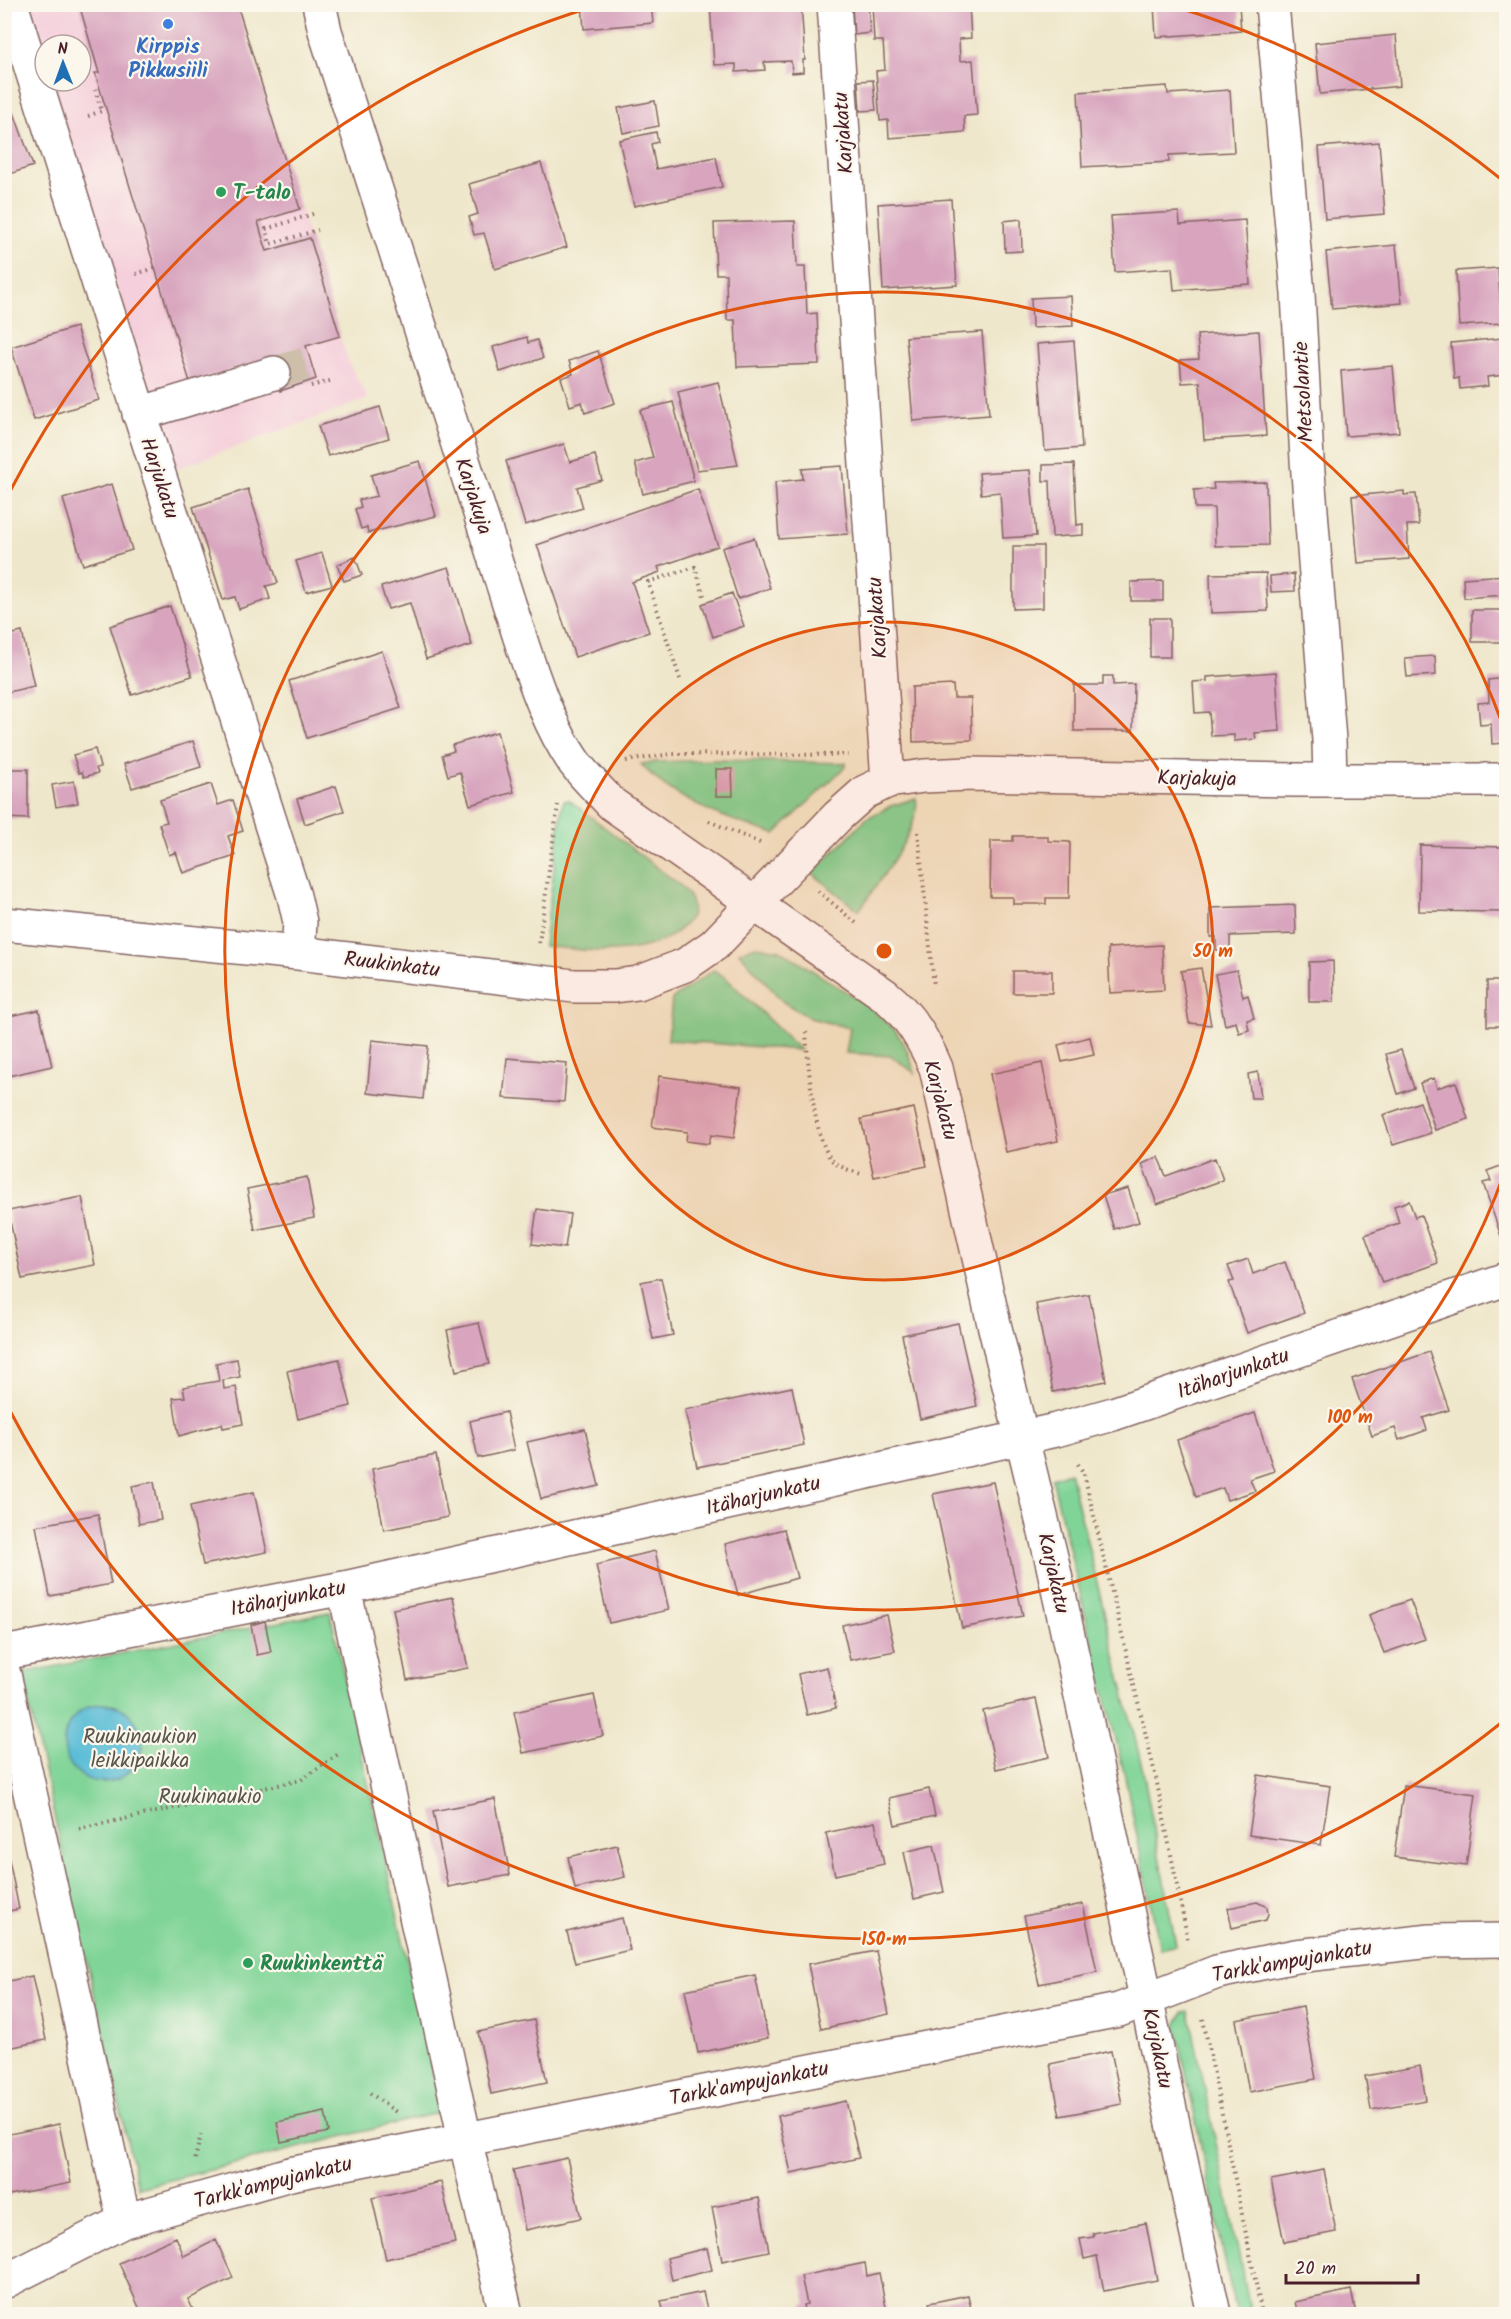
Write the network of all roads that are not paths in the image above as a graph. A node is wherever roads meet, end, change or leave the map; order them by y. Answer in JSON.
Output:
{"nodes":[{"id":1,"x":11,"y":4,"type":"edge"},
{"id":2,"x":319,"y":4,"type":"edge"},
{"id":3,"x":834,"y":4,"type":"edge"},
{"id":4,"x":1272,"y":4,"type":"edge"},
{"id":5,"x":274,"y":374,"type":"tunnel mouth"},
{"id":6,"x":140,"y":414,"type":"junction"},
{"id":7,"x":1330,"y":780,"type":"junction"},
{"id":8,"x":1506,"y":780,"type":"edge"},
{"id":9,"x":888,"y":781,"type":"junction"},
{"id":10,"x":754,"y":904,"type":"junction"},
{"id":11,"x":4,"y":924,"type":"edge"},
{"id":12,"x":298,"y":953,"type":"junction"},
{"id":13,"x":1506,"y":1279,"type":"edge"},
{"id":14,"x":1021,"y":1438,"type":"junction"},
{"id":15,"x":344,"y":1588,"type":"junction"},
{"id":16,"x":4,"y":1653,"type":"edge"},
{"id":17,"x":4,"y":1674,"type":"edge"},
{"id":18,"x":1506,"y":1940,"type":"edge"},
{"id":19,"x":1147,"y":1999,"type":"junction"},
{"id":20,"x":465,"y":2139,"type":"junction"},
{"id":21,"x":124,"y":2221,"type":"junction"},
{"id":22,"x":4,"y":2282,"type":"edge"},
{"id":23,"x":506,"y":2314,"type":"edge"},
{"id":24,"x":1214,"y":2314,"type":"edge"}],
"edges":[{"from":1,"to":6,"type":"street","name":"Harjukatu"},
{"from":2,"to":10,"type":"street","name":"Karjakuja"},
{"from":3,"to":9,"type":"street","name":"Karjakatu"},
{"from":4,"to":7,"type":"street","name":"Metsolantie"},
{"from":5,"to":6,"type":"street"},
{"from":6,"to":12,"type":"street","name":"Harjukatu"},
{"from":7,"to":8,"type":"street","name":"Karjakuja"},
{"from":7,"to":9,"type":"street","name":"Karjakuja"},
{"from":9,"to":10,"type":"street"},
{"from":10,"to":12,"type":"street","name":"Ruukinkatu"},
{"from":10,"to":14,"type":"street","name":"Karjakatu"},
{"from":11,"to":12,"type":"street","name":"Ruukinkatu"},
{"from":13,"to":14,"type":"street","name":"Itäharjunkatu"},
{"from":14,"to":15,"type":"street","name":"Itäharjunkatu"},
{"from":14,"to":19,"type":"street","name":"Karjakatu"},
{"from":15,"to":16,"type":"street","name":"Itäharjunkatu"},
{"from":15,"to":20,"type":"street"},
{"from":17,"to":21,"type":"street"},
{"from":18,"to":19,"type":"street","name":"Tarkk'ampujankatu"},
{"from":19,"to":20,"type":"street","name":"Tarkk'ampujankatu"},
{"from":19,"to":24,"type":"street","name":"Karjakatu"},
{"from":20,"to":21,"type":"street","name":"Tarkk'ampujankatu"},
{"from":20,"to":23,"type":"street"},
{"from":21,"to":22,"type":"street","name":"Tarkk'ampujankatu"}]}
